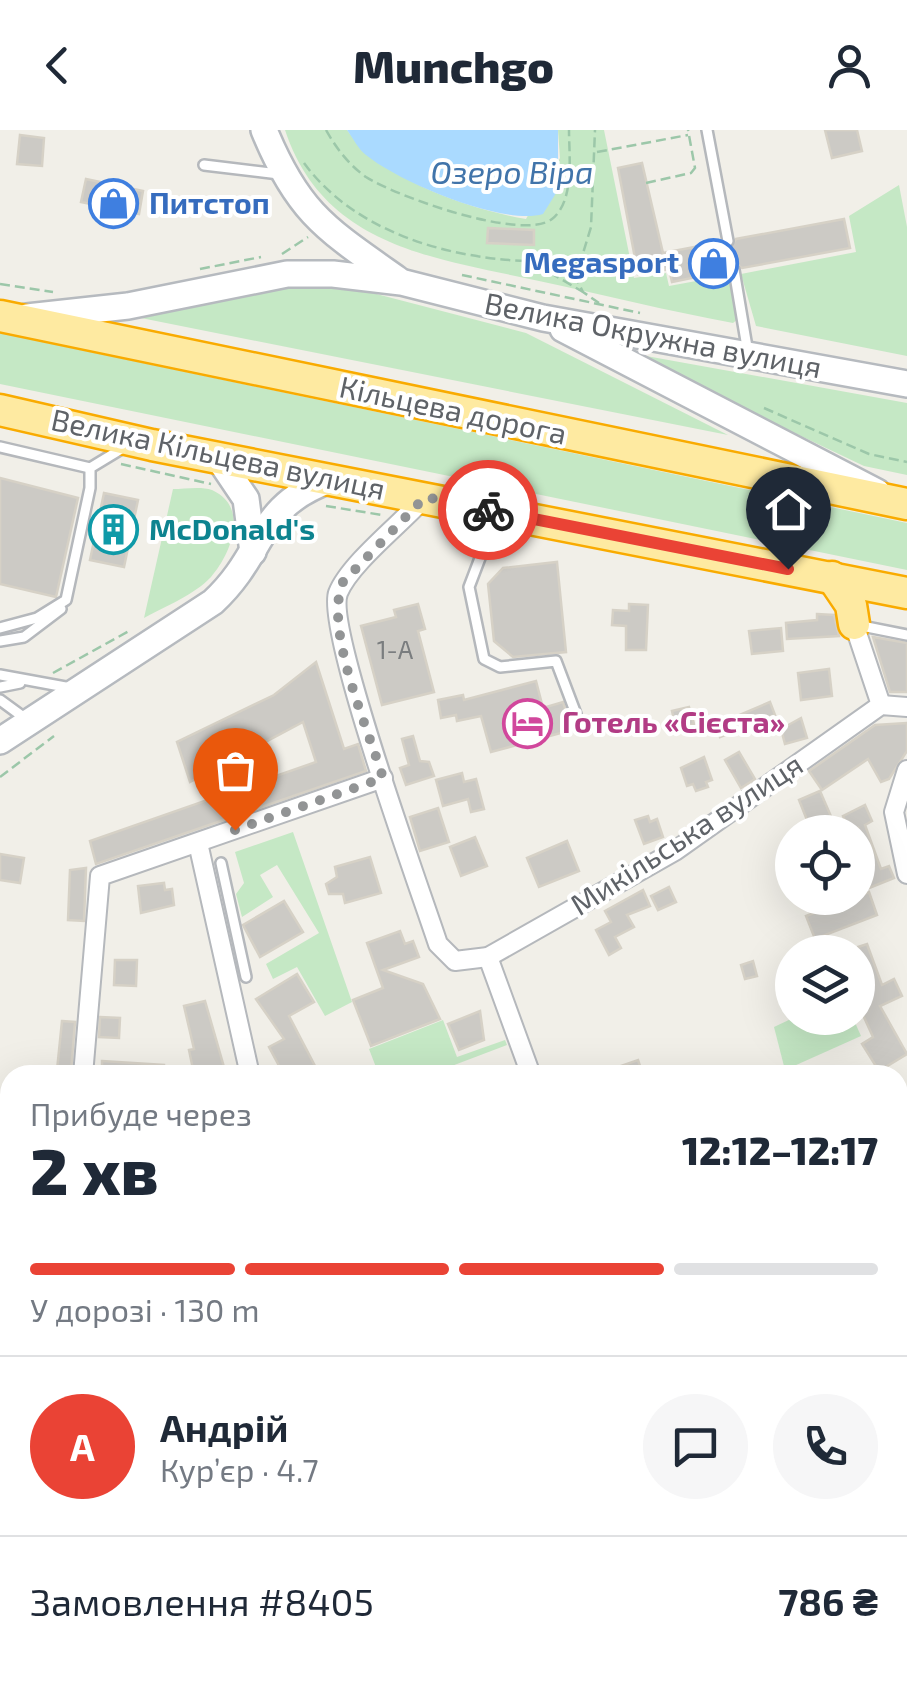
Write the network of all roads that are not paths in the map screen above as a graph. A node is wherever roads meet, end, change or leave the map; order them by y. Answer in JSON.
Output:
{"nodes":[{"id":1,"x":264,"y":130,"type":"edge"},
{"id":2,"x":708,"y":130,"type":"edge"},
{"id":3,"x":204,"y":164,"type":"dead end"},
{"id":4,"x":292,"y":166,"type":"junction"},
{"id":5,"x":728,"y":241,"type":"dead end"},
{"id":6,"x":734,"y":270,"type":"dead end"},
{"id":7,"x":401,"y":282,"type":"junction"},
{"id":8,"x":6,"y":317,"type":"edge"},
{"id":9,"x":543,"y":318,"type":"junction"},
{"id":10,"x":749,"y":356,"type":"junction"},
{"id":11,"x":907,"y":384,"type":"edge"},
{"id":12,"x":0,"y":410,"type":"edge"},
{"id":13,"x":152,"y":445,"type":"junction"},
{"id":14,"x":0,"y":448,"type":"edge"},
{"id":15,"x":217,"y":456,"type":"junction"},
{"id":16,"x":90,"y":468,"type":"junction"},
{"id":17,"x":327,"y":493,"type":"junction"},
{"id":18,"x":425,"y":497,"type":"junction"},
{"id":19,"x":901,"y":503,"type":"edge"},
{"id":20,"x":498,"y":512,"type":"junction"},
{"id":21,"x":253,"y":553,"type":"junction"},
{"id":22,"x":832,"y":577,"type":"junction"},
{"id":23,"x":907,"y":592,"type":"edge"},
{"id":24,"x":66,"y":600,"type":"junction"},
{"id":25,"x":854,"y":624,"type":"junction"},
{"id":26,"x":0,"y":628,"type":"edge"},
{"id":27,"x":907,"y":636,"type":"edge"},
{"id":28,"x":0,"y":642,"type":"edge"},
{"id":29,"x":0,"y":681,"type":"edge"},
{"id":30,"x":37,"y":683,"type":"junction"},
{"id":31,"x":78,"y":688,"type":"junction"},
{"id":32,"x":0,"y":700,"type":"edge"},
{"id":33,"x":881,"y":705,"type":"junction"},
{"id":34,"x":907,"y":707,"type":"edge"},
{"id":35,"x":576,"y":714,"type":"dead end"},
{"id":36,"x":28,"y":720,"type":"junction"},
{"id":37,"x":0,"y":741,"type":"edge"},
{"id":38,"x":907,"y":770,"type":"edge"},
{"id":39,"x":383,"y":778,"type":"junction"},
{"id":40,"x":198,"y":843,"type":"junction"},
{"id":41,"x":222,"y":863,"type":"dead end"},
{"id":42,"x":907,"y":874,"type":"edge"},
{"id":43,"x":232,"y":952,"type":"junction"},
{"id":44,"x":488,"y":957,"type":"junction"},
{"id":45,"x":246,"y":977,"type":"dead end"},
{"id":46,"x":84,"y":1065,"type":"edge"},
{"id":47,"x":249,"y":1065,"type":"edge"},
{"id":48,"x":526,"y":1065,"type":"edge"}],
"edges":[{"from":1,"to":4,"type":"main road"},
{"from":2,"to":5,"type":"lane"},
{"from":3,"to":4,"type":"lane"},
{"from":4,"to":7,"type":"main road"},
{"from":6,"to":10,"type":"lane"},
{"from":7,"to":8,"type":"main road"},
{"from":7,"to":9,"type":"main road","name":"Велика Окружна вулиця"},
{"from":8,"to":19,"type":"highway","name":"Кільцева дорога"},
{"from":9,"to":10,"type":"main road","name":"Велика Окружна вулиця"},
{"from":9,"to":19,"type":"main road"},
{"from":10,"to":11,"type":"main road","name":"Велика Окружна вулиця"},
{"from":12,"to":13,"type":"highway","name":"Велика Кільцева вулиця"},
{"from":13,"to":15,"type":"highway","name":"Велика Кільцева вулиця"},
{"from":13,"to":16,"type":"lane"},
{"from":14,"to":16,"type":"lane"},
{"from":15,"to":17,"type":"highway","name":"Велика Кільцева вулиця"},
{"from":15,"to":21,"type":"main road"},
{"from":16,"to":24,"type":"lane"},
{"from":17,"to":18,"type":"highway","name":"Велика Кільцева вулиця"},
{"from":17,"to":21,"type":"main road"},
{"from":18,"to":20,"type":"highway","name":"Велика Кільцева вулиця"},
{"from":18,"to":39,"type":"street"},
{"from":20,"to":22,"type":"highway","name":"Велика Кільцева вулиця"},
{"from":20,"to":35,"type":"lane"},
{"from":21,"to":31,"type":"main road"},
{"from":22,"to":23,"type":"highway","name":"Велика Кільцева вулиця"},
{"from":22,"to":25,"type":"highway"},
{"from":24,"to":26,"type":"lane"},
{"from":24,"to":28,"type":"lane"},
{"from":25,"to":27,"type":"lane"},
{"from":25,"to":33,"type":"street"},
{"from":29,"to":30,"type":"lane"},
{"from":29,"to":30,"type":"lane"},
{"from":30,"to":31,"type":"lane"},
{"from":31,"to":36,"type":"main road"},
{"from":32,"to":36,"type":"lane"},
{"from":33,"to":34,"type":"street"},
{"from":33,"to":44,"type":"street","name":"Микільська вулиця"},
{"from":36,"to":37,"type":"main road"},
{"from":38,"to":42,"type":"street"},
{"from":39,"to":40,"type":"street"},
{"from":39,"to":44,"type":"street"},
{"from":40,"to":43,"type":"street"},
{"from":40,"to":46,"type":"street"},
{"from":41,"to":43,"type":"lane"},
{"from":43,"to":45,"type":"lane"},
{"from":43,"to":47,"type":"street"},
{"from":44,"to":48,"type":"street"}]}
